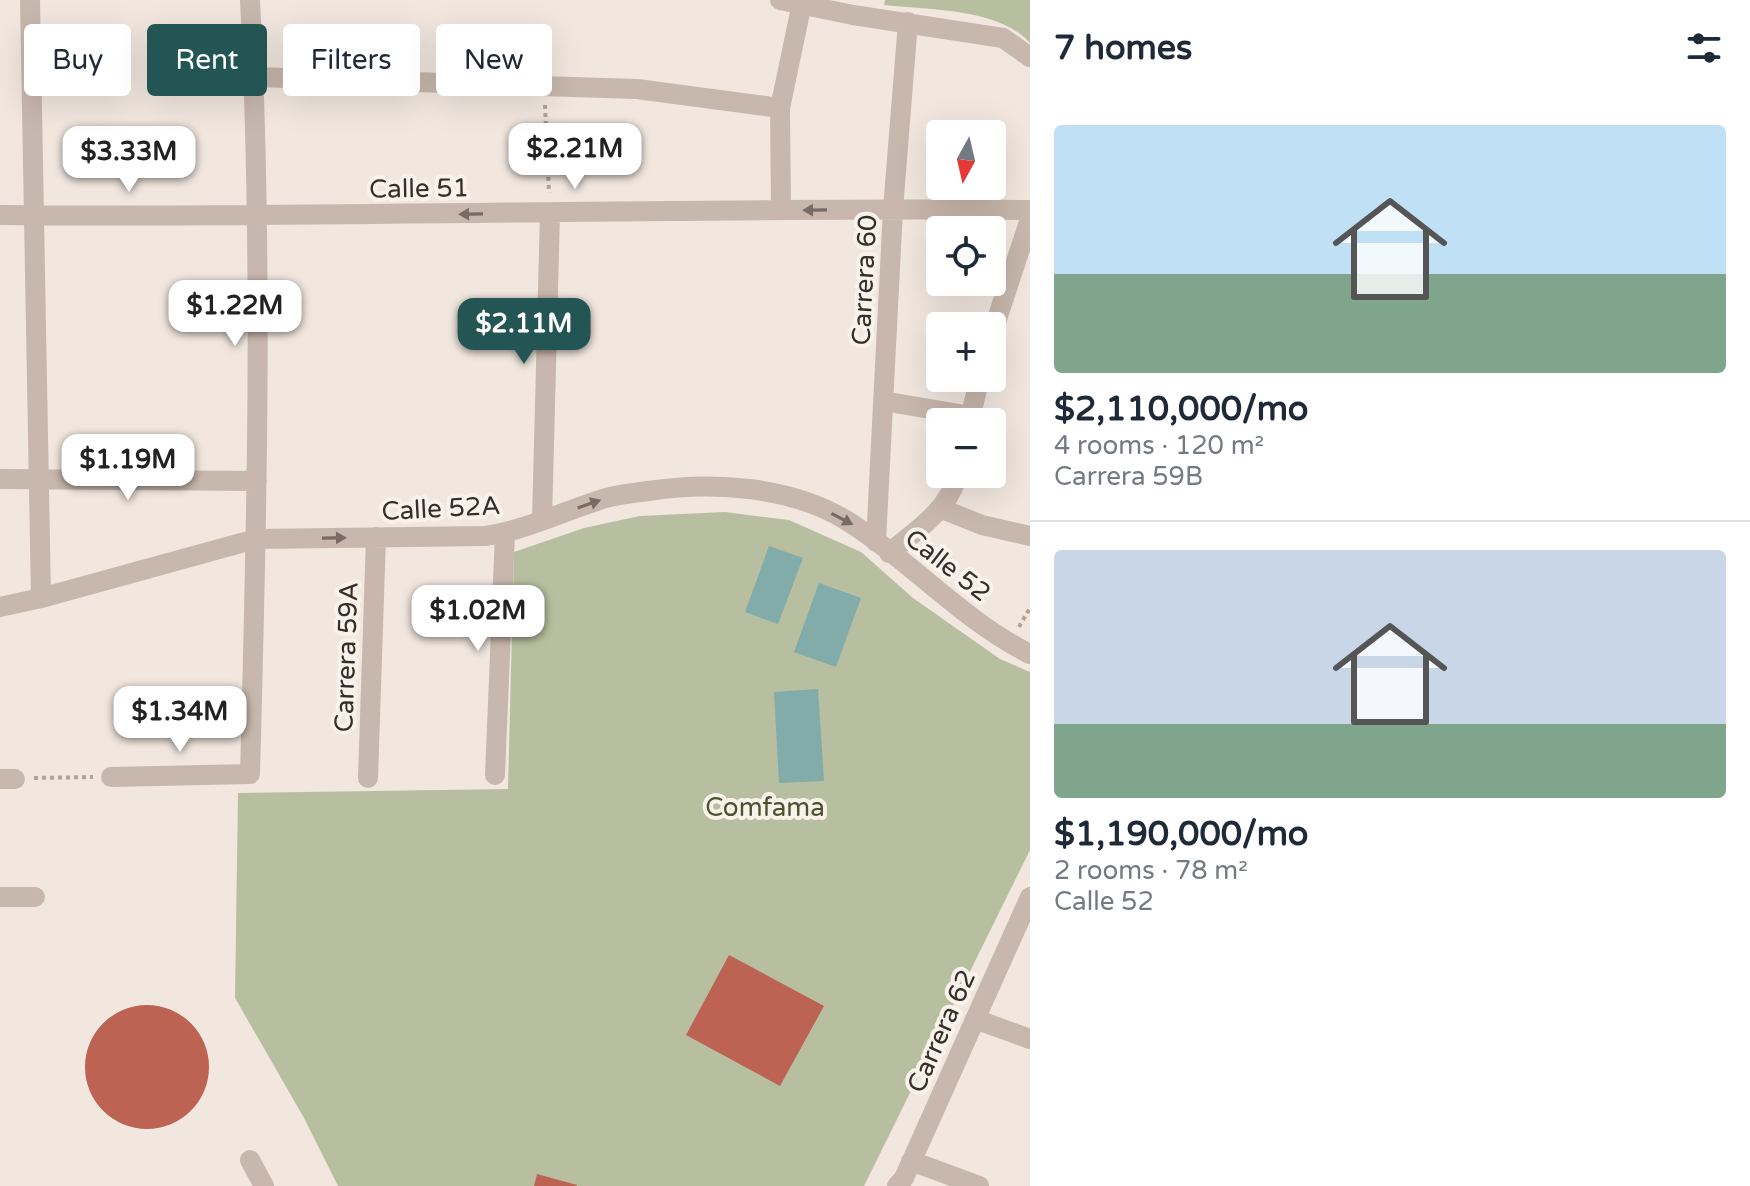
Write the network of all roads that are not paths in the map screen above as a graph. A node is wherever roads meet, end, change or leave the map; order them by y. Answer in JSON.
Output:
{"nodes":[{"id":1,"x":30,"y":0,"type":"edge"},
{"id":2,"x":250,"y":0,"type":"edge"},
{"id":3,"x":780,"y":0,"type":"edge"},
{"id":4,"x":802,"y":3,"type":"junction"},
{"id":5,"x":908,"y":22,"type":"junction"},
{"id":6,"x":251,"y":24,"type":"edge"},
{"id":7,"x":1030,"y":57,"type":"edge"},
{"id":8,"x":267,"y":77,"type":"edge"},
{"id":9,"x":255,"y":96,"type":"edge"},
{"id":10,"x":780,"y":108,"type":"junction"},
{"id":11,"x":893,"y":209,"type":"junction"},
{"id":12,"x":781,"y":210,"type":"junction"},
{"id":13,"x":1030,"y":210,"type":"edge"},
{"id":14,"x":550,"y":213,"type":"junction"},
{"id":15,"x":0,"y":215,"type":"edge"},
{"id":16,"x":33,"y":215,"type":"junction"},
{"id":17,"x":258,"y":216,"type":"junction"},
{"id":18,"x":1030,"y":219,"type":"edge"},
{"id":19,"x":999,"y":312,"type":"edge"},
{"id":20,"x":883,"y":401,"type":"junction"},
{"id":21,"x":926,"y":410,"type":"edge"},
{"id":22,"x":0,"y":479,"type":"edge"},
{"id":23,"x":39,"y":480,"type":"junction"},
{"id":24,"x":257,"y":481,"type":"junction"},
{"id":25,"x":953,"y":488,"type":"edge"},
{"id":26,"x":942,"y":509,"type":"junction"},
{"id":27,"x":542,"y":520,"type":"junction"},
{"id":28,"x":505,"y":533,"type":"junction"},
{"id":29,"x":1030,"y":536,"type":"edge"},
{"id":30,"x":376,"y":537,"type":"junction"},
{"id":31,"x":256,"y":539,"type":"junction"},
{"id":32,"x":883,"y":547,"type":"junction"},
{"id":33,"x":41,"y":598,"type":"junction"},
{"id":34,"x":0,"y":607,"type":"edge"},
{"id":35,"x":0,"y":621,"type":"edge"},
{"id":36,"x":1030,"y":654,"type":"edge"},
{"id":37,"x":495,"y":775,"type":"dead end"},
{"id":38,"x":111,"y":777,"type":"road end"},
{"id":39,"x":368,"y":778,"type":"dead end"},
{"id":40,"x":0,"y":897,"type":"edge"},
{"id":41,"x":35,"y":897,"type":"dead end"},
{"id":42,"x":1030,"y":897,"type":"edge"},
{"id":43,"x":975,"y":1019,"type":"junction"},
{"id":44,"x":1030,"y":1039,"type":"edge"},
{"id":45,"x":250,"y":1160,"type":"dead end"},
{"id":46,"x":911,"y":1161,"type":"junction"},
{"id":47,"x":264,"y":1186,"type":"edge"},
{"id":48,"x":897,"y":1186,"type":"edge"},
{"id":49,"x":979,"y":1186,"type":"edge"}],
"edges":[{"from":1,"to":16,"type":"street"},
{"from":2,"to":6,"type":"street"},
{"from":3,"to":4,"type":"street"},
{"from":4,"to":5,"type":"street"},
{"from":4,"to":10,"type":"street"},
{"from":5,"to":7,"type":"street"},
{"from":5,"to":11,"type":"street","name":"Carrera 60"},
{"from":8,"to":10,"type":"street"},
{"from":9,"to":17,"type":"street"},
{"from":10,"to":12,"type":"street"},
{"from":11,"to":12,"type":"street","name":"Calle 51","one_way":true},
{"from":11,"to":13,"type":"street","name":"Calle 51"},
{"from":11,"to":20,"type":"street","name":"Carrera 60"},
{"from":12,"to":14,"type":"street","name":"Calle 51"},
{"from":14,"to":17,"type":"street","name":"Calle 51","one_way":true},
{"from":14,"to":27,"type":"street"},
{"from":15,"to":16,"type":"street","name":"Calle 51"},
{"from":16,"to":17,"type":"street","name":"Calle 51"},
{"from":16,"to":23,"type":"street"},
{"from":17,"to":24,"type":"street"},
{"from":18,"to":19,"type":"street"},
{"from":20,"to":21,"type":"street"},
{"from":20,"to":32,"type":"street","name":"Carrera 60"},
{"from":22,"to":23,"type":"street"},
{"from":23,"to":24,"type":"street"},
{"from":23,"to":33,"type":"street"},
{"from":24,"to":31,"type":"street"},
{"from":25,"to":26,"type":"street"},
{"from":26,"to":29,"type":"street"},
{"from":26,"to":32,"type":"street"},
{"from":27,"to":28,"type":"street","name":"Calle 52A"},
{"from":27,"to":32,"type":"street","name":"Calle 52A","one_way":true},
{"from":28,"to":30,"type":"street","name":"Calle 52A"},
{"from":28,"to":37,"type":"street"},
{"from":31,"to":30,"type":"street","name":"Calle 52A","one_way":true},
{"from":30,"to":39,"type":"street","name":"Carrera 59A"},
{"from":31,"to":33,"type":"street","name":"Calle 52A"},
{"from":31,"to":38,"type":"street"},
{"from":32,"to":36,"type":"street","name":"Calle 52"},
{"from":33,"to":34,"type":"street","name":"Calle 52A"},
{"from":33,"to":35,"type":"street"},
{"from":40,"to":41,"type":"street"},
{"from":42,"to":43,"type":"street","name":"Carrera 62"},
{"from":43,"to":44,"type":"street"},
{"from":43,"to":46,"type":"street","name":"Carrera 62"},
{"from":45,"to":47,"type":"street"},
{"from":46,"to":48,"type":"street","name":"Carrera 62"},
{"from":46,"to":49,"type":"street"}]}
